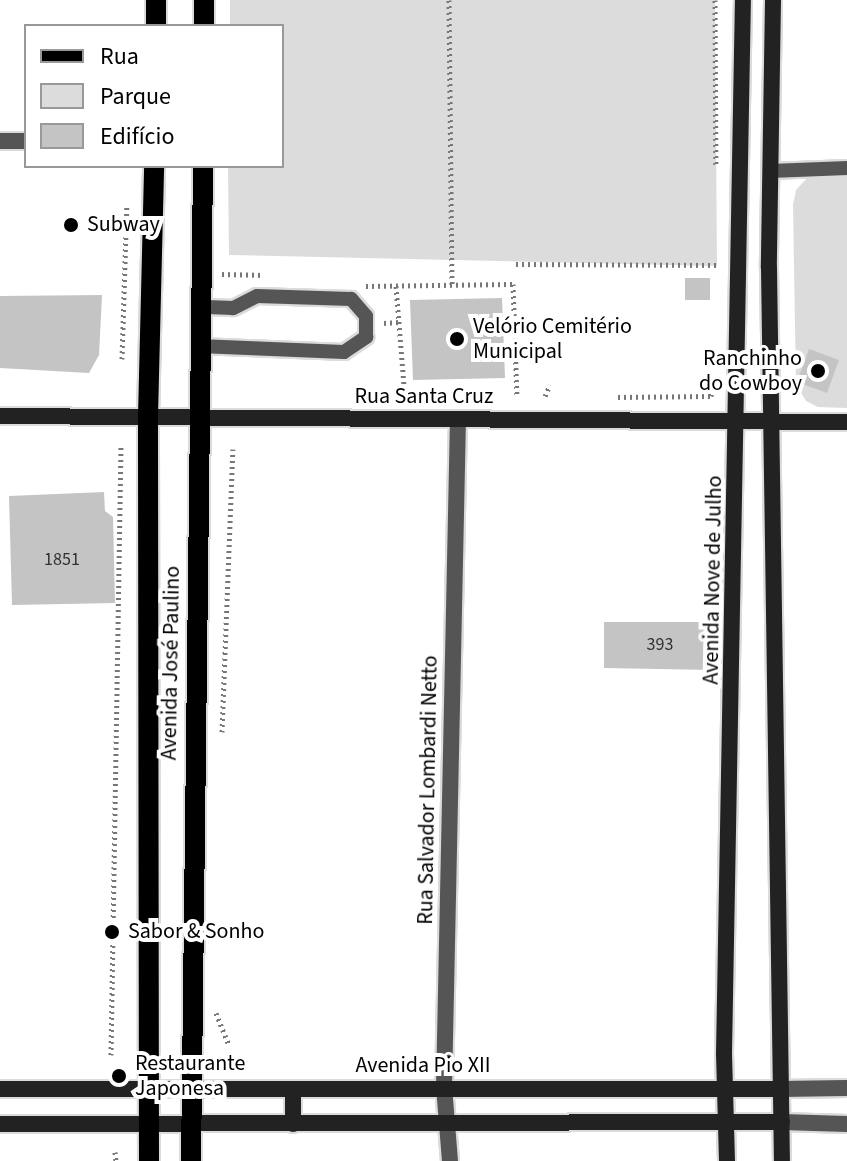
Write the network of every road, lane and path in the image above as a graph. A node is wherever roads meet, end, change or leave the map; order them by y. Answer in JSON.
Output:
{"nodes":[{"id":1,"x":156,"y":0,"type":"edge"},
{"id":2,"x":204,"y":0,"type":"edge"},
{"id":3,"x":449,"y":0,"type":"edge"},
{"id":4,"x":715,"y":0,"type":"edge"},
{"id":5,"x":743,"y":0,"type":"edge"},
{"id":6,"x":773,"y":0,"type":"edge"},
{"id":7,"x":156,"y":24,"type":"edge"},
{"id":8,"x":204,"y":24,"type":"edge"},
{"id":9,"x":0,"y":141,"type":"edge"},
{"id":10,"x":24,"y":141,"type":"edge"},
{"id":11,"x":154,"y":168,"type":"edge"},
{"id":12,"x":203,"y":168,"type":"edge"},
{"id":13,"x":847,"y":168,"type":"edge"},
{"id":14,"x":771,"y":171,"type":"junction"},
{"id":15,"x":716,"y":172,"type":"dead end"},
{"id":16,"x":128,"y":193,"type":"dead end"},
{"id":17,"x":717,"y":250,"type":"dead end"},
{"id":18,"x":221,"y":261,"type":"dead end"},
{"id":19,"x":516,"y":264,"type":"dead end"},
{"id":20,"x":271,"y":276,"type":"dead end"},
{"id":21,"x":452,"y":285,"type":"junction"},
{"id":22,"x":396,"y":286,"type":"junction"},
{"id":23,"x":364,"y":293,"type":"dead end"},
{"id":24,"x":200,"y":307,"type":"junction"},
{"id":25,"x":378,"y":312,"type":"dead end"},
{"id":26,"x":399,"y":322,"type":"junction"},
{"id":27,"x":384,"y":323,"type":"junction"},
{"id":28,"x":382,"y":333,"type":"dead end"},
{"id":29,"x":199,"y":346,"type":"junction"},
{"id":30,"x":122,"y":359,"type":"dead end"},
{"id":31,"x":714,"y":375,"type":"dead end"},
{"id":32,"x":550,"y":385,"type":"dead end"},
{"id":33,"x":545,"y":396,"type":"junction"},
{"id":34,"x":390,"y":397,"type":"dead end"},
{"id":35,"x":405,"y":397,"type":"junction"},
{"id":36,"x":419,"y":397,"type":"dead end"},
{"id":37,"x":503,"y":397,"type":"dead end"},
{"id":38,"x":517,"y":397,"type":"junction"},
{"id":39,"x":559,"y":397,"type":"dead end"},
{"id":40,"x":605,"y":397,"type":"dead end"},
{"id":41,"x":0,"y":416,"type":"edge"},
{"id":42,"x":148,"y":417,"type":"junction"},
{"id":43,"x":197,"y":417,"type":"junction"},
{"id":44,"x":458,"y":419,"type":"junction"},
{"id":45,"x":737,"y":421,"type":"junction"},
{"id":46,"x":774,"y":421,"type":"junction"},
{"id":47,"x":847,"y":422,"type":"edge"},
{"id":48,"x":121,"y":447,"type":"dead end"},
{"id":49,"x":111,"y":1055,"type":"dead end"},
{"id":50,"x":444,"y":1087,"type":"junction"},
{"id":51,"x":847,"y":1088,"type":"edge"},
{"id":52,"x":0,"y":1089,"type":"edge"},
{"id":53,"x":190,"y":1089,"type":"junction"},
{"id":54,"x":780,"y":1089,"type":"junction"},
{"id":55,"x":293,"y":1090,"type":"junction"},
{"id":56,"x":725,"y":1090,"type":"junction"},
{"id":57,"x":148,"y":1091,"type":"junction"},
{"id":58,"x":448,"y":1119,"type":"junction"},
{"id":59,"x":725,"y":1122,"type":"junction"},
{"id":60,"x":782,"y":1122,"type":"junction"},
{"id":61,"x":0,"y":1124,"type":"edge"},
{"id":62,"x":293,"y":1124,"type":"junction"},
{"id":63,"x":847,"y":1124,"type":"edge"},
{"id":64,"x":148,"y":1127,"type":"junction"},
{"id":65,"x":190,"y":1127,"type":"junction"},
{"id":66,"x":115,"y":1152,"type":"dead end"},
{"id":67,"x":116,"y":1161,"type":"edge"},
{"id":68,"x":149,"y":1161,"type":"edge"},
{"id":69,"x":191,"y":1161,"type":"edge"},
{"id":70,"x":450,"y":1161,"type":"edge"},
{"id":71,"x":727,"y":1161,"type":"edge"},
{"id":72,"x":782,"y":1161,"type":"edge"}],
"edges":[{"from":1,"to":7,"type":"main road"},
{"from":2,"to":8,"type":"main road"},
{"from":3,"to":21,"type":"path"},
{"from":4,"to":15,"type":"path"},
{"from":5,"to":45,"type":"street","name":"Avenida Nove de Julho"},
{"from":6,"to":14,"type":"street"},
{"from":9,"to":10,"type":"street"},
{"from":11,"to":42,"type":"main road","name":"Avenida José Paulino"},
{"from":12,"to":24,"type":"main road","name":"Avenida José Paulino"},
{"from":13,"to":14,"type":"lane"},
{"from":14,"to":46,"type":"street"},
{"from":16,"to":30,"type":"path"},
{"from":17,"to":19,"type":"path"},
{"from":18,"to":20,"type":"path"},
{"from":21,"to":22,"type":"path"},
{"from":21,"to":38,"type":"path"},
{"from":22,"to":23,"type":"path"},
{"from":22,"to":26,"type":"path"},
{"from":24,"to":29,"type":"main road","name":"Avenida José Paulino"},
{"from":24,"to":29,"type":"lane"},
{"from":25,"to":27,"type":"path"},
{"from":26,"to":27,"type":"path"},
{"from":26,"to":35,"type":"path"},
{"from":27,"to":28,"type":"path"},
{"from":29,"to":43,"type":"main road","name":"Avenida José Paulino"},
{"from":31,"to":40,"type":"path"},
{"from":32,"to":33,"type":"path"},
{"from":33,"to":38,"type":"path"},
{"from":33,"to":39,"type":"path"},
{"from":34,"to":35,"type":"path"},
{"from":35,"to":36,"type":"path"},
{"from":37,"to":38,"type":"path"},
{"from":41,"to":42,"type":"street","name":"Rua Santa Cruz"},
{"from":42,"to":43,"type":"street","name":"Rua Santa Cruz"},
{"from":42,"to":57,"type":"main road","name":"Avenida José Paulino"},
{"from":43,"to":44,"type":"street","name":"Rua Santa Cruz"},
{"from":43,"to":53,"type":"main road","name":"Avenida José Paulino"},
{"from":44,"to":45,"type":"street","name":"Rua Santa Cruz"},
{"from":44,"to":50,"type":"street","name":"Rua Salvador Lombardi Netto"},
{"from":45,"to":46,"type":"street","name":"Rua Santa Cruz"},
{"from":45,"to":56,"type":"street","name":"Avenida Nove de Julho"},
{"from":46,"to":47,"type":"street","name":"Rua Santa Cruz"},
{"from":46,"to":54,"type":"street"},
{"from":48,"to":49,"type":"path"},
{"from":50,"to":55,"type":"street","name":"Avenida Pio XII"},
{"from":50,"to":56,"type":"street","name":"Avenida Pio XII"},
{"from":50,"to":58,"type":"street","name":"Rua Salvador Lombardi Netto"},
{"from":51,"to":54,"type":"street","name":"Avenida Pio XII"},
{"from":52,"to":57,"type":"street","name":"Avenida Pio XII"},
{"from":53,"to":55,"type":"street","name":"Avenida Pio XII"},
{"from":53,"to":57,"type":"street","name":"Avenida Pio XII"},
{"from":53,"to":65,"type":"main road","name":"Avenida José Paulino"},
{"from":54,"to":56,"type":"street","name":"Avenida Pio XII"},
{"from":54,"to":60,"type":"street"},
{"from":55,"to":62,"type":"street"},
{"from":56,"to":59,"type":"street","name":"Avenida Nove de Julho"},
{"from":57,"to":64,"type":"main road","name":"Avenida José Paulino"},
{"from":58,"to":59,"type":"street"},
{"from":58,"to":62,"type":"street"},
{"from":58,"to":70,"type":"street","name":"Rua Salvador Lombardi Netto"},
{"from":59,"to":60,"type":"street"},
{"from":59,"to":71,"type":"street","name":"Avenida Nove de Julho"},
{"from":60,"to":63,"type":"street"},
{"from":60,"to":72,"type":"street"},
{"from":61,"to":64,"type":"street"},
{"from":62,"to":65,"type":"street"},
{"from":64,"to":65,"type":"street"},
{"from":64,"to":68,"type":"main road","name":"Avenida José Paulino"},
{"from":65,"to":69,"type":"main road","name":"Avenida José Paulino"},
{"from":66,"to":67,"type":"path"}]}
